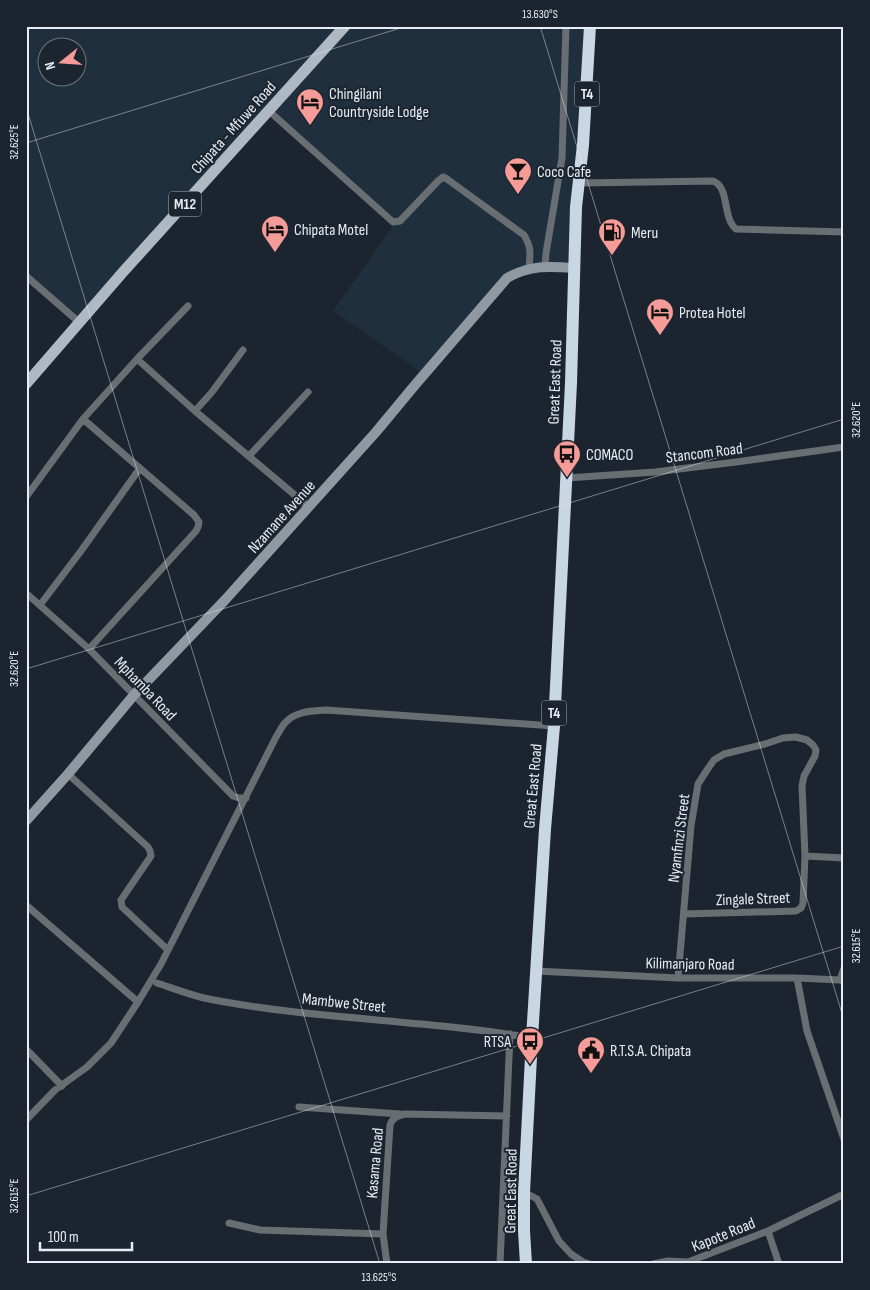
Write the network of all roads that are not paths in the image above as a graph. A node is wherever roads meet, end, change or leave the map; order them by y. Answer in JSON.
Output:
{"nodes":[{"id":1,"x":345,"y":26,"type":"edge"},
{"id":2,"x":566,"y":26,"type":"edge"},
{"id":3,"x":584,"y":26,"type":"edge"},
{"id":4,"x":590,"y":26,"type":"edge"},
{"id":5,"x":268,"y":111,"type":"junction"},
{"id":6,"x":581,"y":161,"type":"junction"},
{"id":7,"x":579,"y":183,"type":"junction"},
{"id":8,"x":844,"y":232,"type":"edge"},
{"id":9,"x":545,"y":266,"type":"junction"},
{"id":10,"x":529,"y":268,"type":"junction"},
{"id":11,"x":574,"y":268,"type":"junction"},
{"id":12,"x":27,"y":278,"type":"edge"},
{"id":13,"x":188,"y":306,"type":"dead end"},
{"id":14,"x":80,"y":323,"type":"junction"},
{"id":15,"x":243,"y":350,"type":"dead end"},
{"id":16,"x":137,"y":359,"type":"junction"},
{"id":17,"x":26,"y":384,"type":"edge"},
{"id":18,"x":308,"y":392,"type":"dead end"},
{"id":19,"x":195,"y":411,"type":"junction"},
{"id":20,"x":83,"y":419,"type":"junction"},
{"id":21,"x":844,"y":447,"type":"edge"},
{"id":22,"x":249,"y":456,"type":"junction"},
{"id":23,"x":140,"y":468,"type":"junction"},
{"id":24,"x":567,"y":478,"type":"junction"},
{"id":25,"x":26,"y":497,"type":"edge"},
{"id":26,"x":310,"y":507,"type":"junction"},
{"id":27,"x":26,"y":593,"type":"edge"},
{"id":28,"x":40,"y":605,"type":"junction"},
{"id":29,"x":89,"y":649,"type":"junction"},
{"id":30,"x":134,"y":696,"type":"junction"},
{"id":31,"x":554,"y":726,"type":"junction"},
{"id":32,"x":68,"y":774,"type":"junction"},
{"id":33,"x":246,"y":798,"type":"junction"},
{"id":34,"x":26,"y":821,"type":"edge"},
{"id":35,"x":805,"y":856,"type":"junction"},
{"id":36,"x":844,"y":858,"type":"edge"},
{"id":37,"x":26,"y":905,"type":"edge"},
{"id":38,"x":684,"y":914,"type":"junction"},
{"id":39,"x":168,"y":950,"type":"junction"},
{"id":40,"x":844,"y":968,"type":"edge"},
{"id":41,"x":536,"y":971,"type":"junction"},
{"id":42,"x":678,"y":978,"type":"junction"},
{"id":43,"x":797,"y":978,"type":"junction"},
{"id":44,"x":842,"y":980,"type":"edge"},
{"id":45,"x":157,"y":983,"type":"dead end"},
{"id":46,"x":138,"y":1002,"type":"junction"},
{"id":47,"x":510,"y":1034,"type":"junction"},
{"id":48,"x":532,"y":1038,"type":"junction"},
{"id":49,"x":26,"y":1049,"type":"edge"},
{"id":50,"x":62,"y":1086,"type":"junction"},
{"id":51,"x":299,"y":1107,"type":"dead end"},
{"id":52,"x":405,"y":1114,"type":"junction"},
{"id":53,"x":507,"y":1116,"type":"junction"},
{"id":54,"x":26,"y":1120,"type":"edge"},
{"id":55,"x":844,"y":1139,"type":"edge"},
{"id":56,"x":524,"y":1192,"type":"junction"},
{"id":57,"x":844,"y":1194,"type":"edge"},
{"id":58,"x":229,"y":1223,"type":"dead end"},
{"id":59,"x":768,"y":1230,"type":"junction"},
{"id":60,"x":383,"y":1234,"type":"junction"},
{"id":61,"x":689,"y":1263,"type":"edge"},
{"id":62,"x":387,"y":1264,"type":"edge"},
{"id":63,"x":500,"y":1264,"type":"edge"},
{"id":64,"x":526,"y":1264,"type":"edge"},
{"id":65,"x":590,"y":1264,"type":"edge"},
{"id":66,"x":653,"y":1264,"type":"edge"},
{"id":67,"x":778,"y":1264,"type":"edge"}],
"edges":[{"from":1,"to":5,"type":"main road","name":"Chipata - Mfuwe Road","number":"M12"},
{"from":2,"to":9,"type":"street"},
{"from":3,"to":6,"type":"highway","name":"Great East Road","number":"T4"},
{"from":4,"to":6,"type":"highway","name":"Great East Road","number":"T4"},
{"from":5,"to":10,"type":"street"},
{"from":5,"to":14,"type":"main road","name":"Chipata - Mfuwe Road","number":"M12"},
{"from":6,"to":7,"type":"highway","name":"Great East Road","number":"T4"},
{"from":7,"to":8,"type":"street"},
{"from":7,"to":11,"type":"highway","name":"Great East Road","number":"T4"},
{"from":9,"to":10,"type":"street","name":"Nzamane Avenue"},
{"from":9,"to":11,"type":"street","name":"Nzamane Avenue"},
{"from":10,"to":26,"type":"street","name":"Nzamane Avenue"},
{"from":11,"to":24,"type":"highway","name":"Great East Road","number":"T4"},
{"from":12,"to":14,"type":"street"},
{"from":13,"to":16,"type":"street"},
{"from":14,"to":17,"type":"main road","name":"Chipata - Mfuwe Road","number":"M12"},
{"from":15,"to":19,"type":"street"},
{"from":16,"to":19,"type":"street"},
{"from":16,"to":20,"type":"street"},
{"from":18,"to":22,"type":"street"},
{"from":19,"to":22,"type":"street"},
{"from":20,"to":23,"type":"street"},
{"from":20,"to":25,"type":"street"},
{"from":21,"to":24,"type":"street","name":"Stancom Road"},
{"from":22,"to":26,"type":"street"},
{"from":23,"to":28,"type":"street"},
{"from":23,"to":29,"type":"street"},
{"from":24,"to":31,"type":"highway","name":"Great East Road","number":"T4"},
{"from":26,"to":30,"type":"street","name":"Nzamane Avenue"},
{"from":27,"to":28,"type":"street","name":"Mphamba Road"},
{"from":28,"to":29,"type":"street","name":"Mphamba Road"},
{"from":29,"to":30,"type":"street","name":"Mphamba Road"},
{"from":30,"to":32,"type":"street","name":"Nzamane Avenue"},
{"from":30,"to":33,"type":"street","name":"Mphamba Road"},
{"from":31,"to":33,"type":"street"},
{"from":31,"to":41,"type":"highway","name":"Great East Road","number":"T4"},
{"from":32,"to":34,"type":"street","name":"Nzamane Avenue"},
{"from":32,"to":39,"type":"street"},
{"from":33,"to":39,"type":"street"},
{"from":35,"to":36,"type":"street"},
{"from":35,"to":38,"type":"street","name":"Zingale Street"},
{"from":35,"to":38,"type":"street","name":"Nyamfinzi Street"},
{"from":37,"to":46,"type":"street"},
{"from":38,"to":42,"type":"street","name":"Nyamfinzi Street"},
{"from":39,"to":46,"type":"street"},
{"from":40,"to":44,"type":"street"},
{"from":41,"to":42,"type":"street","name":"Kilimanjaro Road"},
{"from":41,"to":48,"type":"highway","name":"Great East Road","number":"T4"},
{"from":42,"to":43,"type":"street","name":"Kilimanjaro Road"},
{"from":43,"to":44,"type":"street","name":"Kilimanjaro Road"},
{"from":43,"to":55,"type":"street"},
{"from":45,"to":47,"type":"street","name":"Mambwe Street"},
{"from":46,"to":50,"type":"street"},
{"from":47,"to":48,"type":"street","name":"Mambwe Street"},
{"from":47,"to":53,"type":"street"},
{"from":48,"to":56,"type":"highway","name":"Great East Road","number":"T4"},
{"from":49,"to":50,"type":"street"},
{"from":50,"to":54,"type":"street"},
{"from":51,"to":52,"type":"street"},
{"from":52,"to":53,"type":"street","name":"Kasama Road"},
{"from":52,"to":60,"type":"street","name":"Kasama Road"},
{"from":53,"to":63,"type":"street"},
{"from":56,"to":64,"type":"highway","name":"Great East Road","number":"T4"},
{"from":56,"to":65,"type":"street"},
{"from":57,"to":59,"type":"street"},
{"from":58,"to":60,"type":"street"},
{"from":59,"to":61,"type":"street","name":"Kapote Road"},
{"from":59,"to":67,"type":"street","name":"Kapote Road"},
{"from":60,"to":62,"type":"street","name":"Kasama Road"},
{"from":61,"to":66,"type":"street","name":"Kapote Road"}]}
